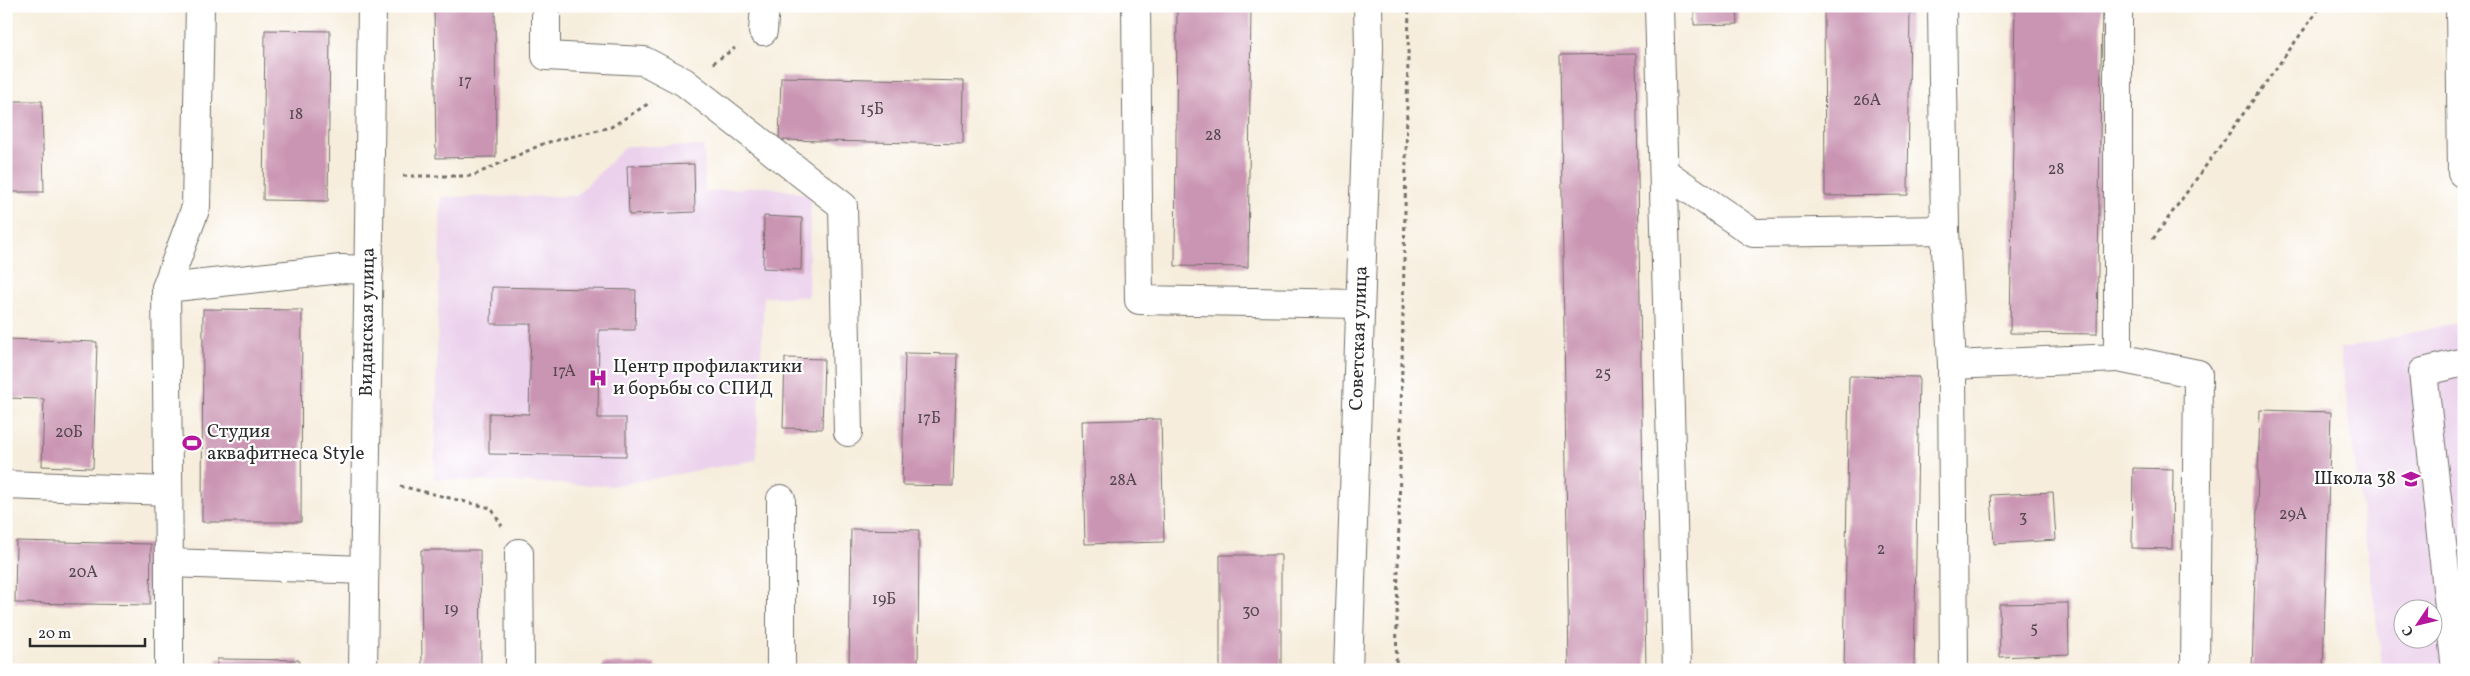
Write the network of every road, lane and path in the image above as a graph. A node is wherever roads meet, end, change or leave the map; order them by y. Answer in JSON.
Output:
{"nodes":[{"id":1,"x":200,"y":6,"type":"edge"},
{"id":2,"x":372,"y":6,"type":"edge"},
{"id":3,"x":546,"y":6,"type":"edge"},
{"id":4,"x":1136,"y":6,"type":"edge"},
{"id":5,"x":1368,"y":6,"type":"edge"},
{"id":6,"x":1409,"y":6,"type":"edge"},
{"id":7,"x":1659,"y":6,"type":"edge"},
{"id":8,"x":1942,"y":6,"type":"edge"},
{"id":9,"x":2118,"y":6,"type":"edge"},
{"id":10,"x":2321,"y":6,"type":"edge"},
{"id":11,"x":2460,"y":6,"type":"edge"},
{"id":12,"x":764,"y":19,"type":"edge"},
{"id":13,"x":684,"y":82,"type":"junction"},
{"id":14,"x":1664,"y":172,"type":"junction"},
{"id":15,"x":2462,"y":173,"type":"dead end"},
{"id":16,"x":370,"y":176,"type":"junction"},
{"id":17,"x":1945,"y":230,"type":"junction"},
{"id":18,"x":368,"y":270,"type":"junction"},
{"id":19,"x":2119,"y":287,"type":"junction"},
{"id":20,"x":166,"y":288,"type":"junction"},
{"id":21,"x":1360,"y":304,"type":"junction"},
{"id":22,"x":2118,"y":358,"type":"junction"},
{"id":23,"x":2464,"y":362,"type":"edge"},
{"id":24,"x":1952,"y":365,"type":"junction"},
{"id":25,"x":848,"y":432,"type":"dead end"},
{"id":26,"x":365,"y":478,"type":"junction"},
{"id":27,"x":6,"y":485,"type":"edge"},
{"id":28,"x":167,"y":491,"type":"junction"},
{"id":29,"x":781,"y":499,"type":"dead end"},
{"id":30,"x":519,"y":553,"type":"joint"},
{"id":31,"x":169,"y":563,"type":"junction"},
{"id":32,"x":364,"y":570,"type":"junction"},
{"id":33,"x":169,"y":670,"type":"edge"},
{"id":34,"x":363,"y":670,"type":"edge"},
{"id":35,"x":520,"y":670,"type":"edge"},
{"id":36,"x":780,"y":670,"type":"edge"},
{"id":37,"x":1348,"y":670,"type":"edge"},
{"id":38,"x":1396,"y":670,"type":"edge"},
{"id":39,"x":1677,"y":670,"type":"edge"},
{"id":40,"x":1954,"y":670,"type":"edge"},
{"id":41,"x":2195,"y":670,"type":"edge"},
{"id":42,"x":2456,"y":670,"type":"edge"}],
"edges":[{"from":1,"to":20,"type":"street"},
{"from":2,"to":16,"type":"street","name":"Виданская улица"},
{"from":3,"to":13,"type":"street"},
{"from":4,"to":21,"type":"street"},
{"from":5,"to":21,"type":"street","name":"Советская улица"},
{"from":6,"to":38,"type":"path"},
{"from":7,"to":14,"type":"street"},
{"from":8,"to":17,"type":"street"},
{"from":9,"to":19,"type":"street"},
{"from":10,"to":19,"type":"path"},
{"from":11,"to":15,"type":"street"},
{"from":12,"to":13,"type":"path"},
{"from":13,"to":16,"type":"path"},
{"from":13,"to":25,"type":"street"},
{"from":14,"to":17,"type":"street"},
{"from":14,"to":39,"type":"street"},
{"from":16,"to":18,"type":"street","name":"Виданская улица"},
{"from":17,"to":24,"type":"street"},
{"from":18,"to":20,"type":"street"},
{"from":18,"to":26,"type":"street","name":"Виданская улица"},
{"from":19,"to":22,"type":"street"},
{"from":20,"to":28,"type":"street"},
{"from":21,"to":37,"type":"street","name":"Советская улица"},
{"from":22,"to":24,"type":"street"},
{"from":22,"to":41,"type":"street"},
{"from":23,"to":42,"type":"street"},
{"from":24,"to":40,"type":"street"},
{"from":26,"to":30,"type":"path"},
{"from":26,"to":32,"type":"street","name":"Виданская улица"},
{"from":27,"to":28,"type":"street"},
{"from":28,"to":31,"type":"street"},
{"from":29,"to":36,"type":"street"},
{"from":30,"to":35,"type":"street"},
{"from":31,"to":32,"type":"street"},
{"from":31,"to":33,"type":"street"},
{"from":32,"to":34,"type":"street","name":"Виданская улица"}]}
